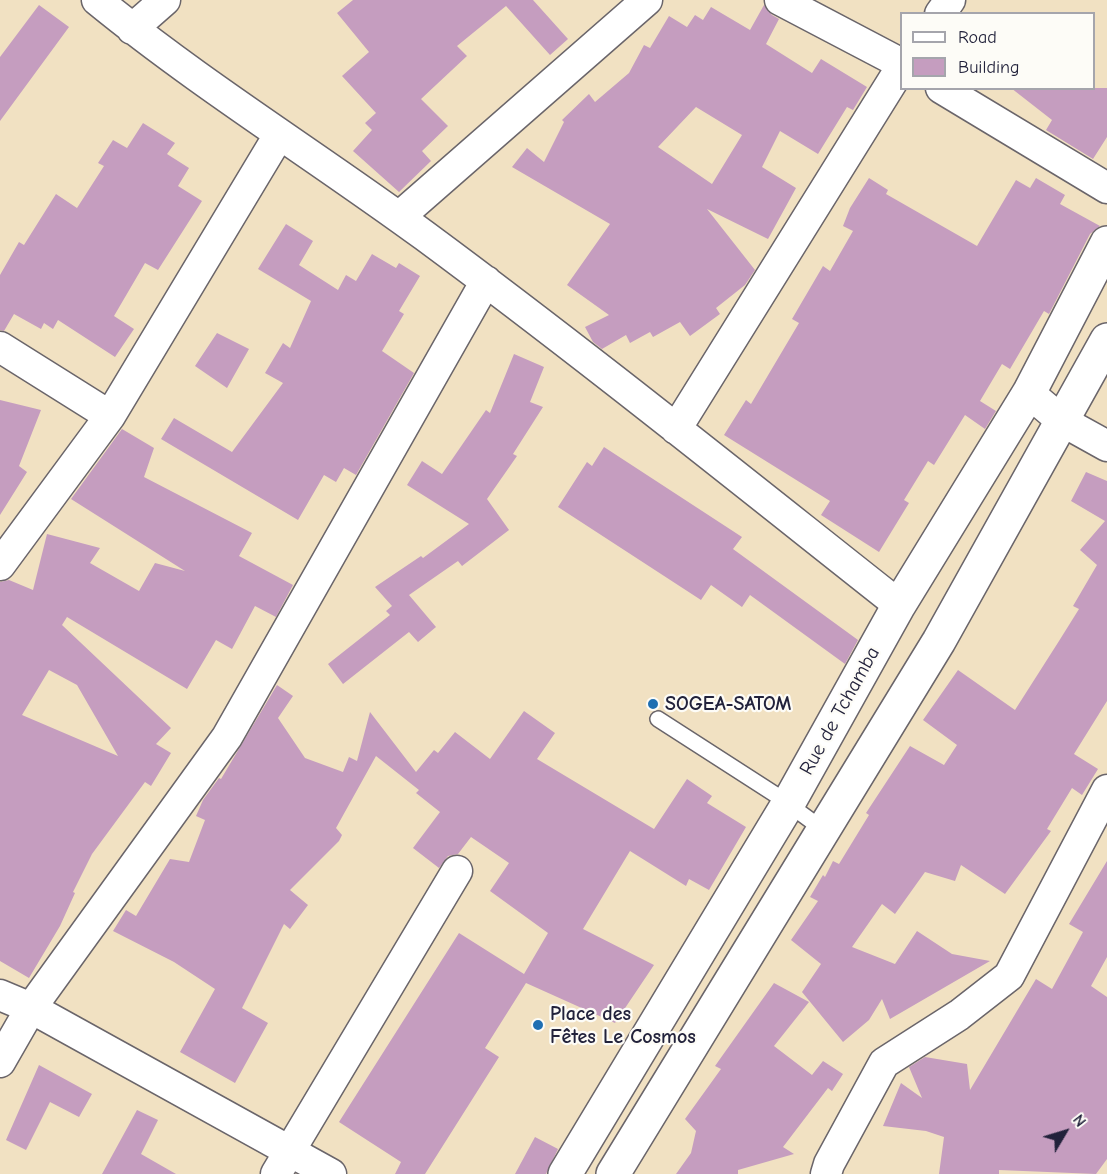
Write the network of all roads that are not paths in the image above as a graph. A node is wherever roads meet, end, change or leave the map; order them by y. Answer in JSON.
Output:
{"nodes":[{"id":1,"x":97,"y":0,"type":"edge"},
{"id":2,"x":165,"y":0,"type":"edge"},
{"id":3,"x":647,"y":0,"type":"edge"},
{"id":4,"x":780,"y":0,"type":"edge"},
{"id":5,"x":132,"y":29,"type":"junction"},
{"id":6,"x":900,"y":64,"type":"edge"},
{"id":7,"x":900,"y":68,"type":"edge"},
{"id":8,"x":944,"y":90,"type":"edge"},
{"id":9,"x":279,"y":135,"type":"junction"},
{"id":10,"x":1107,"y":188,"type":"edge"},
{"id":11,"x":399,"y":217,"type":"junction"},
{"id":12,"x":1107,"y":243,"type":"edge"},
{"id":13,"x":486,"y":281,"type":"junction"},
{"id":14,"x":1107,"y":340,"type":"edge"},
{"id":15,"x":0,"y":347,"type":"edge"},
{"id":16,"x":1029,"y":393,"type":"junction"},
{"id":17,"x":110,"y":416,"type":"junction"},
{"id":18,"x":1062,"y":421,"type":"junction"},
{"id":19,"x":676,"y":429,"type":"junction"},
{"id":20,"x":1107,"y":446,"type":"edge"},
{"id":21,"x":0,"y":565,"type":"edge"},
{"id":22,"x":899,"y":605,"type":"junction"},
{"id":23,"x":658,"y":719,"type":"dead end"},
{"id":24,"x":1107,"y":790,"type":"edge"},
{"id":25,"x":788,"y":804,"type":"junction"},
{"id":26,"x":825,"y":831,"type":"junction"},
{"id":27,"x":456,"y":871,"type":"dead end"},
{"id":28,"x":0,"y":995,"type":"edge"},
{"id":29,"x":31,"y":1008,"type":"junction"},
{"id":30,"x":0,"y":1062,"type":"edge"},
{"id":31,"x":283,"y":1162,"type":"edge"},
{"id":32,"x":331,"y":1174,"type":"edge"},
{"id":33,"x":565,"y":1174,"type":"edge"},
{"id":34,"x":613,"y":1174,"type":"edge"},
{"id":35,"x":826,"y":1174,"type":"edge"}],
"edges":[{"from":1,"to":5,"type":"street"},
{"from":2,"to":5,"type":"street"},
{"from":3,"to":11,"type":"street"},
{"from":4,"to":6,"type":"street"},
{"from":5,"to":9,"type":"street"},
{"from":7,"to":19,"type":"street"},
{"from":8,"to":10,"type":"street"},
{"from":9,"to":11,"type":"street"},
{"from":9,"to":17,"type":"street"},
{"from":11,"to":13,"type":"street"},
{"from":12,"to":16,"type":"street","name":"Rue de Tchamba"},
{"from":13,"to":19,"type":"street"},
{"from":13,"to":29,"type":"street"},
{"from":14,"to":18,"type":"street"},
{"from":15,"to":17,"type":"street"},
{"from":16,"to":18,"type":"street"},
{"from":16,"to":22,"type":"street","name":"Rue de Tchamba"},
{"from":17,"to":21,"type":"street"},
{"from":18,"to":20,"type":"street"},
{"from":18,"to":26,"type":"street"},
{"from":19,"to":22,"type":"street"},
{"from":22,"to":25,"type":"street","name":"Rue de Tchamba"},
{"from":23,"to":25,"type":"lane"},
{"from":24,"to":35,"type":"street"},
{"from":25,"to":26,"type":"lane"},
{"from":25,"to":33,"type":"street","name":"Rue de Tchamba"},
{"from":26,"to":34,"type":"street"},
{"from":27,"to":31,"type":"street"},
{"from":28,"to":29,"type":"street"},
{"from":29,"to":30,"type":"street"},
{"from":29,"to":31,"type":"street"},
{"from":31,"to":32,"type":"street"}]}
